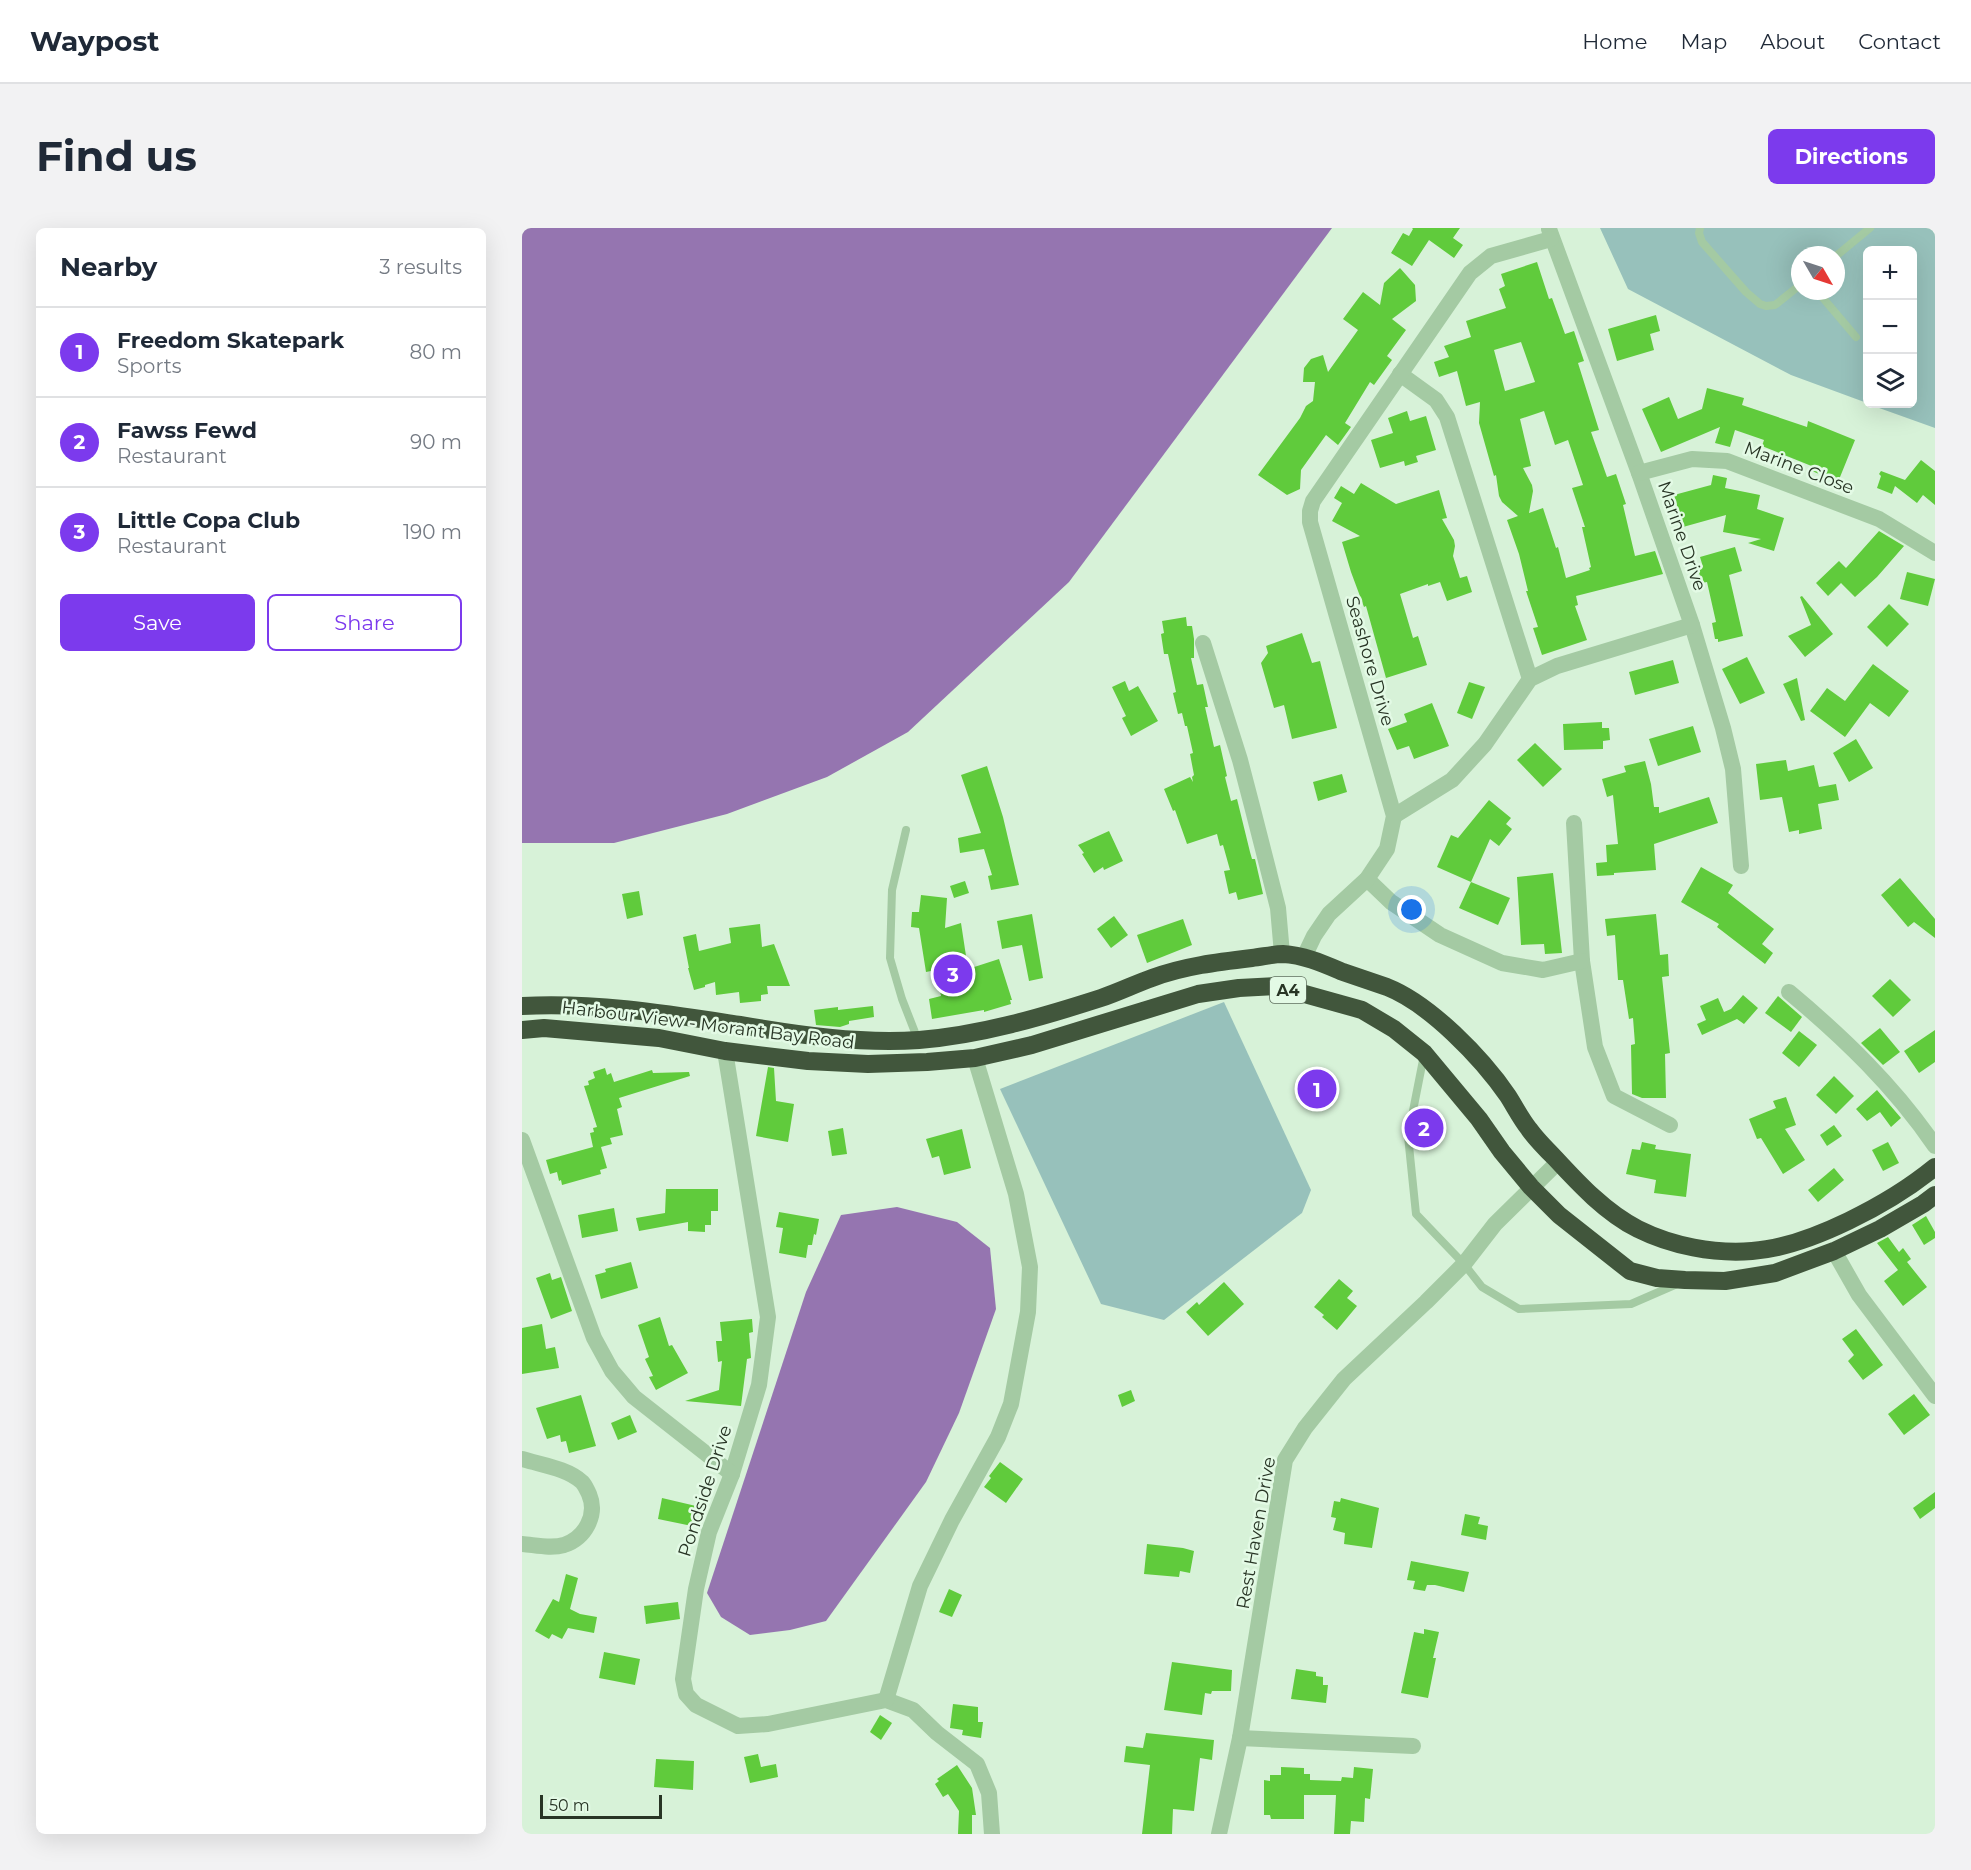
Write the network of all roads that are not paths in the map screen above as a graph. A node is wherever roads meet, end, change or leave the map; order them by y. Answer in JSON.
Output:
{"nodes":[{"id":1,"x":1700,"y":228,"type":"edge"},
{"id":2,"x":1870,"y":228,"type":"edge"},
{"id":3,"x":1550,"y":233,"type":"edge"},
{"id":4,"x":1845,"y":249,"type":"edge"},
{"id":5,"x":1791,"y":292,"type":"edge"},
{"id":6,"x":1825,"y":300,"type":"edge"},
{"id":7,"x":1856,"y":337,"type":"dead end"},
{"id":8,"x":1400,"y":374,"type":"junction"},
{"id":9,"x":1639,"y":473,"type":"junction"},
{"id":10,"x":1935,"y":553,"type":"edge"},
{"id":11,"x":1692,"y":625,"type":"junction"},
{"id":12,"x":1203,"y":643,"type":"dead end"},
{"id":13,"x":1530,"y":679,"type":"junction"},
{"id":14,"x":1394,"y":816,"type":"junction"},
{"id":15,"x":1574,"y":823,"type":"dead end"},
{"id":16,"x":906,"y":830,"type":"dead end"},
{"id":17,"x":1741,"y":866,"type":"dead end"},
{"id":18,"x":1367,"y":879,"type":"junction"},
{"id":19,"x":1282,"y":954,"type":"junction"},
{"id":20,"x":1304,"y":957,"type":"junction"},
{"id":21,"x":1581,"y":961,"type":"junction"},
{"id":22,"x":1789,"y":992,"type":"dead end"},
{"id":23,"x":522,"y":1006,"type":"edge"},
{"id":24,"x":522,"y":1030,"type":"edge"},
{"id":25,"x":918,"y":1040,"type":"junction"},
{"id":26,"x":725,"y":1050,"type":"junction"},
{"id":27,"x":1424,"y":1053,"type":"junction"},
{"id":28,"x":975,"y":1058,"type":"junction"},
{"id":29,"x":1670,"y":1125,"type":"dead end"},
{"id":30,"x":522,"y":1140,"type":"edge"},
{"id":31,"x":1935,"y":1146,"type":"edge"},
{"id":32,"x":1558,"y":1162,"type":"junction"},
{"id":33,"x":1935,"y":1167,"type":"edge"},
{"id":34,"x":1531,"y":1187,"type":"junction"},
{"id":35,"x":1935,"y":1195,"type":"edge"},
{"id":36,"x":1834,"y":1251,"type":"junction"},
{"id":37,"x":1464,"y":1264,"type":"junction"},
{"id":38,"x":1685,"y":1280,"type":"junction"},
{"id":39,"x":1935,"y":1396,"type":"edge"},
{"id":40,"x":522,"y":1459,"type":"edge"},
{"id":41,"x":732,"y":1474,"type":"junction"},
{"id":42,"x":522,"y":1544,"type":"edge"},
{"id":43,"x":886,"y":1700,"type":"junction"},
{"id":44,"x":1240,"y":1738,"type":"junction"},
{"id":45,"x":1413,"y":1746,"type":"dead end"},
{"id":46,"x":992,"y":1834,"type":"edge"},
{"id":47,"x":1219,"y":1834,"type":"edge"}],
"edges":[{"from":1,"to":5,"type":"lane"},
{"from":2,"to":4,"type":"lane"},
{"from":3,"to":8,"type":"street","name":"Seashore Drive"},
{"from":3,"to":9,"type":"street","name":"Marine Drive"},
{"from":6,"to":7,"type":"lane"},
{"from":8,"to":13,"type":"street"},
{"from":8,"to":14,"type":"street","name":"Seashore Drive"},
{"from":9,"to":10,"type":"street","name":"Marine Close"},
{"from":9,"to":11,"type":"street","name":"Marine Drive"},
{"from":11,"to":13,"type":"street"},
{"from":11,"to":17,"type":"street","name":"Marine Drive"},
{"from":12,"to":19,"type":"street"},
{"from":13,"to":14,"type":"street"},
{"from":14,"to":18,"type":"street","name":"Seashore Drive"},
{"from":15,"to":21,"type":"street"},
{"from":16,"to":25,"type":"lane"},
{"from":18,"to":20,"type":"street","name":"Seashore Drive"},
{"from":18,"to":21,"type":"street"},
{"from":19,"to":20,"type":"highway","name":"Harbour View - Morant Bay Road","number":"A4"},
{"from":19,"to":25,"type":"highway","name":"Harbour View - Morant Bay Road","number":"A4"},
{"from":20,"to":32,"type":"highway","name":"Harbour View - Morant Bay Road","number":"A4"},
{"from":21,"to":29,"type":"street"},
{"from":22,"to":31,"type":"street"},
{"from":23,"to":25,"type":"highway","name":"Harbour View - Morant Bay Road","number":"A4"},
{"from":24,"to":26,"type":"highway","name":"Harbour View - Morant Bay Road","number":"A4"},
{"from":26,"to":28,"type":"highway","name":"Harbour View - Morant Bay Road","number":"A4"},
{"from":26,"to":41,"type":"street","name":"Pondside Drive"},
{"from":27,"to":28,"type":"highway","name":"Harbour View - Morant Bay Road","number":"A4"},
{"from":27,"to":34,"type":"highway","name":"Harbour View - Morant Bay Road","number":"A4"},
{"from":27,"to":37,"type":"lane"},
{"from":28,"to":43,"type":"street"},
{"from":30,"to":41,"type":"street"},
{"from":32,"to":33,"type":"highway","name":"Harbour View - Morant Bay Road","number":"A4"},
{"from":32,"to":34,"type":"street","name":"Rest Haven Drive"},
{"from":34,"to":37,"type":"street","name":"Rest Haven Drive"},
{"from":34,"to":38,"type":"highway","name":"Harbour View - Morant Bay Road","number":"A4"},
{"from":35,"to":36,"type":"highway","name":"Harbour View - Morant Bay Road","number":"A4"},
{"from":36,"to":38,"type":"highway","name":"Harbour View - Morant Bay Road","number":"A4"},
{"from":36,"to":39,"type":"street"},
{"from":37,"to":38,"type":"lane"},
{"from":37,"to":44,"type":"street","name":"Rest Haven Drive"},
{"from":40,"to":42,"type":"street"},
{"from":41,"to":43,"type":"street","name":"Pondside Drive"},
{"from":43,"to":46,"type":"street"},
{"from":44,"to":45,"type":"street"},
{"from":44,"to":47,"type":"street","name":"Rest Haven Drive"}]}
